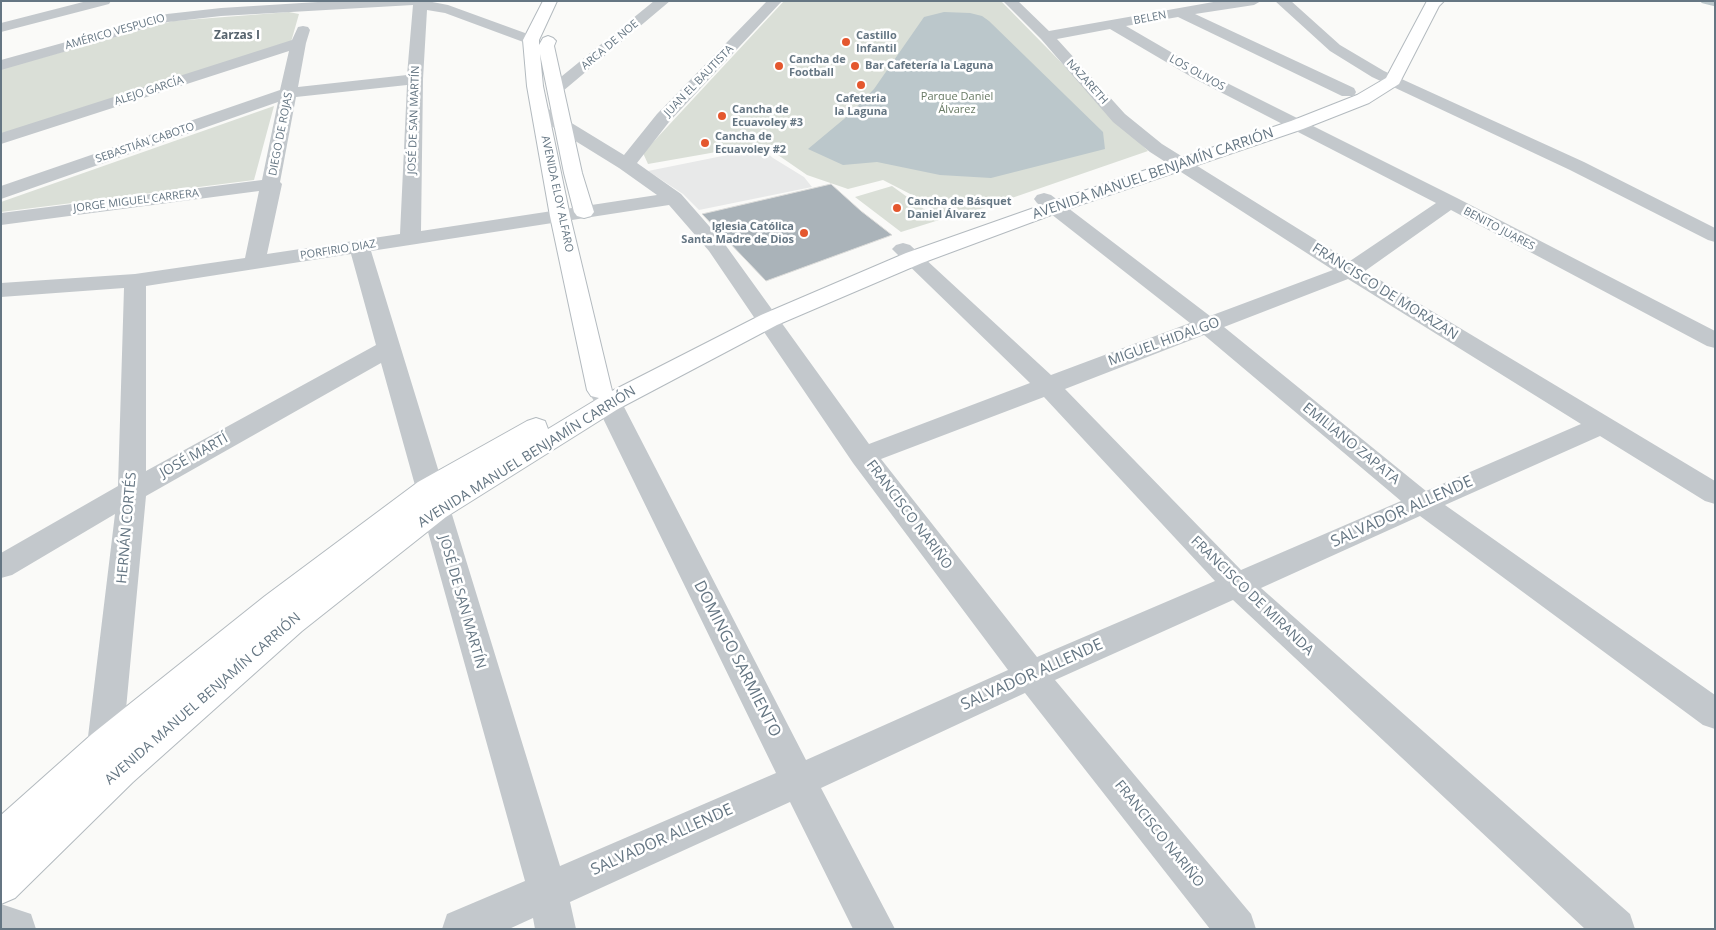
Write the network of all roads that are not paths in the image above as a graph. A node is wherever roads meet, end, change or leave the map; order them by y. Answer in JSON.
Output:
{"nodes":[{"id":1,"x":104,"y":1,"type":"edge"},
{"id":2,"x":550,"y":1,"type":"edge"},
{"id":3,"x":562,"y":1,"type":"edge"},
{"id":4,"x":663,"y":1,"type":"edge"},
{"id":5,"x":775,"y":1,"type":"edge"},
{"id":6,"x":1010,"y":1,"type":"edge"},
{"id":7,"x":1254,"y":1,"type":"edge"},
{"id":8,"x":1282,"y":1,"type":"edge"},
{"id":9,"x":1437,"y":1,"type":"edge"},
{"id":10,"x":417,"y":3,"type":"edge"},
{"id":11,"x":1225,"y":3,"type":"edge"},
{"id":12,"x":225,"y":6,"type":"edge"},
{"id":13,"x":313,"y":7,"type":"junction"},
{"id":14,"x":1179,"y":12,"type":"junction"},
{"id":15,"x":1113,"y":25,"type":"junction"},
{"id":16,"x":1,"y":28,"type":"edge"},
{"id":17,"x":1046,"y":36,"type":"junction"},
{"id":18,"x":531,"y":40,"type":"junction"},
{"id":19,"x":298,"y":43,"type":"junction"},
{"id":20,"x":1,"y":65,"type":"edge"},
{"id":21,"x":1385,"y":71,"type":"junction"},
{"id":22,"x":415,"y":79,"type":"junction"},
{"id":23,"x":556,"y":88,"type":"junction"},
{"id":24,"x":1348,"y":92,"type":"junction"},
{"id":25,"x":289,"y":93,"type":"junction"},
{"id":26,"x":552,"y":118,"type":"junction"},
{"id":27,"x":1290,"y":121,"type":"junction"},
{"id":28,"x":1,"y":139,"type":"edge"},
{"id":29,"x":1176,"y":161,"type":"junction"},
{"id":30,"x":626,"y":164,"type":"junction"},
{"id":31,"x":272,"y":184,"type":"junction"},
{"id":32,"x":1,"y":193,"type":"edge"},
{"id":33,"x":674,"y":198,"type":"junction"},
{"id":34,"x":1450,"y":202,"type":"junction"},
{"id":35,"x":1049,"y":203,"type":"junction"},
{"id":36,"x":584,"y":212,"type":"junction"},
{"id":37,"x":560,"y":216,"type":"junction"},
{"id":38,"x":1,"y":218,"type":"edge"},
{"id":39,"x":1715,"y":236,"type":"edge"},
{"id":40,"x":410,"y":239,"type":"junction"},
{"id":41,"x":359,"y":246,"type":"junction"},
{"id":42,"x":908,"y":254,"type":"junction"},
{"id":43,"x":255,"y":263,"type":"junction"},
{"id":44,"x":1350,"y":271,"type":"junction"},
{"id":45,"x":134,"y":281,"type":"junction"},
{"id":46,"x":1,"y":290,"type":"edge"},
{"id":47,"x":764,"y":313,"type":"junction"},
{"id":48,"x":1208,"y":326,"type":"junction"},
{"id":49,"x":1715,"y":341,"type":"edge"},
{"id":50,"x":389,"y":348,"type":"junction"},
{"id":51,"x":1047,"y":385,"type":"junction"},
{"id":52,"x":605,"y":396,"type":"junction"},
{"id":53,"x":1602,"y":425,"type":"junction"},
{"id":54,"x":863,"y":456,"type":"junction"},
{"id":55,"x":132,"y":490,"type":"junction"},
{"id":56,"x":1715,"y":494,"type":"edge"},
{"id":57,"x":432,"y":499,"type":"junction"},
{"id":58,"x":1422,"y":503,"type":"junction"},
{"id":59,"x":1,"y":567,"type":"edge"},
{"id":60,"x":1237,"y":585,"type":"junction"},
{"id":61,"x":1031,"y":675,"type":"junction"},
{"id":62,"x":1715,"y":714,"type":"edge"},
{"id":63,"x":114,"y":756,"type":"junction"},
{"id":64,"x":798,"y":781,"type":"junction"},
{"id":65,"x":1,"y":840,"type":"edge"},
{"id":66,"x":1,"y":884,"type":"edge"},
{"id":67,"x":547,"y":890,"type":"junction"},
{"id":68,"x":1,"y":924,"type":"edge"},
{"id":69,"x":16,"y":929,"type":"edge"},
{"id":70,"x":462,"y":929,"type":"edge"},
{"id":71,"x":556,"y":929,"type":"edge"},
{"id":72,"x":876,"y":929,"type":"edge"},
{"id":73,"x":1236,"y":929,"type":"edge"},
{"id":74,"x":1615,"y":929,"type":"edge"}],
"edges":[{"from":1,"to":16,"type":"street"},
{"from":2,"to":18,"type":"main road"},
{"from":3,"to":23,"type":"main road","name":"AVENIDA ELOY ALFARO"},
{"from":4,"to":23,"type":"street","name":"ARCA DE NOE"},
{"from":5,"to":30,"type":"street","name":"JUAN EL BAUTISTA"},
{"from":6,"to":17,"type":"street","name":"NAZARETH"},
{"from":7,"to":11,"type":"street","name":"BELEN"},
{"from":8,"to":21,"type":"street"},
{"from":9,"to":21,"type":"main road"},
{"from":10,"to":13,"type":"street","name":"AMÉRICO VESPUCIO"},
{"from":10,"to":18,"type":"street","name":"AMÉRICO VESPUCIO"},
{"from":10,"to":22,"type":"street","name":"JOSÉ DE SAN MARTÍN"},
{"from":11,"to":14,"type":"street","name":"BELEN"},
{"from":12,"to":13,"type":"street","name":"AMÉRICO VESPUCIO"},
{"from":12,"to":20,"type":"street","name":"AMÉRICO VESPUCIO"},
{"from":13,"to":19,"type":"street","name":"DIEGO DE ROJAS"},
{"from":14,"to":15,"type":"street","name":"BELEN"},
{"from":14,"to":24,"type":"street"},
{"from":15,"to":17,"type":"street","name":"BELEN"},
{"from":15,"to":27,"type":"street","name":"LOS OLIVOS"},
{"from":17,"to":29,"type":"street","name":"NAZARETH"},
{"from":18,"to":26,"type":"main road","name":"AVENIDA ELOY ALFARO"},
{"from":19,"to":25,"type":"street","name":"DIEGO DE ROJAS"},
{"from":19,"to":28,"type":"street","name":"ALEJO GARCÍA"},
{"from":21,"to":24,"type":"main road","name":"AVENIDA MANUEL BENJAMÍN CARRIÓN"},
{"from":21,"to":27,"type":"main road","name":"AVENIDA MANUEL BENJAMÍN CARRIÓN"},
{"from":21,"to":39,"type":"street"},
{"from":22,"to":25,"type":"street","name":"SEBASTIÁN CABOTO"},
{"from":22,"to":40,"type":"street","name":"JOSÉ DE SAN MARTÍN"},
{"from":23,"to":26,"type":"main road","name":"AVENIDA ELOY ALFARO"},
{"from":24,"to":27,"type":"main road","name":"AVENIDA MANUEL BENJAMÍN CARRIÓN"},
{"from":25,"to":31,"type":"street","name":"DIEGO DE ROJAS"},
{"from":25,"to":32,"type":"street","name":"SEBASTIÁN CABOTO"},
{"from":26,"to":30,"type":"street","name":"FRANCISCO NARIÑO"},
{"from":26,"to":36,"type":"main road","name":"AVENIDA ELOY ALFARO"},
{"from":26,"to":37,"type":"main road","name":"AVENIDA ELOY ALFARO"},
{"from":27,"to":29,"type":"main road","name":"AVENIDA MANUEL BENJAMÍN CARRIÓN"},
{"from":27,"to":34,"type":"street","name":"BENITO JUARES"},
{"from":29,"to":35,"type":"main road","name":"AVENIDA MANUEL BENJAMÍN CARRIÓN"},
{"from":29,"to":44,"type":"street","name":"FRANCISCO DE MORAZAN"},
{"from":30,"to":33,"type":"street","name":"FRANCISCO NARIÑO"},
{"from":31,"to":38,"type":"street","name":"JORGE MIGUEL CARRERA"},
{"from":31,"to":43,"type":"street","name":"DIEGO DE ROJAS"},
{"from":33,"to":36,"type":"street","name":"PORFIRIO DIAZ"},
{"from":33,"to":47,"type":"street","name":"FRANCISCO NARIÑO"},
{"from":34,"to":44,"type":"street","name":"MIGUEL HIDALGO"},
{"from":34,"to":49,"type":"street","name":"BENITO JUARES"},
{"from":35,"to":42,"type":"main road","name":"AVENIDA MANUEL BENJAMÍN CARRIÓN"},
{"from":35,"to":48,"type":"street","name":"EMILIANO ZAPATA"},
{"from":36,"to":37,"type":"street","name":"PORFIRIO DIAZ"},
{"from":37,"to":40,"type":"street","name":"PORFIRIO DIAZ"},
{"from":37,"to":52,"type":"main road","name":"AVENIDA ELOY ALFARO"},
{"from":40,"to":41,"type":"street","name":"PORFIRIO DIAZ"},
{"from":41,"to":43,"type":"street","name":"PORFIRIO DIAZ"},
{"from":41,"to":50,"type":"street","name":"JOSÉ DE SAN MARTÍN"},
{"from":42,"to":47,"type":"main road","name":"AVENIDA MANUEL BENJAMÍN CARRIÓN"},
{"from":42,"to":51,"type":"street","name":"FRANCISCO DE MIRANDA"},
{"from":43,"to":45,"type":"street","name":"PORFIRIO DIAZ"},
{"from":44,"to":48,"type":"street","name":"MIGUEL HIDALGO"},
{"from":44,"to":53,"type":"street","name":"FRANCISCO DE MORAZAN"},
{"from":45,"to":46,"type":"street","name":"PORFIRIO DIAZ"},
{"from":45,"to":55,"type":"street","name":"HERNÁN CORTÉS"},
{"from":47,"to":52,"type":"main road","name":"AVENIDA MANUEL BENJAMÍN CARRIÓN"},
{"from":47,"to":54,"type":"street","name":"FRANCISCO NARIÑO"},
{"from":48,"to":51,"type":"street","name":"MIGUEL HIDALGO"},
{"from":48,"to":58,"type":"street","name":"EMILIANO ZAPATA"},
{"from":50,"to":55,"type":"street","name":"JOSÉ MARTÍ"},
{"from":50,"to":57,"type":"street","name":"JOSÉ DE SAN MARTÍN"},
{"from":51,"to":54,"type":"street","name":"MIGUEL HIDALGO"},
{"from":51,"to":60,"type":"street","name":"FRANCISCO DE MIRANDA"},
{"from":52,"to":57,"type":"main road","name":"AVENIDA MANUEL BENJAMÍN CARRIÓN"},
{"from":52,"to":64,"type":"street","name":"DOMINGO SARMIENTO"},
{"from":53,"to":56,"type":"street","name":"FRANCISCO DE MORAZAN"},
{"from":53,"to":58,"type":"street","name":"SALVADOR ALLENDE"},
{"from":54,"to":61,"type":"street","name":"FRANCISCO NARIÑO"},
{"from":55,"to":59,"type":"street","name":"JOSÉ MARTÍ"},
{"from":55,"to":63,"type":"street","name":"HERNÁN CORTÉS"},
{"from":57,"to":63,"type":"main road","name":"AVENIDA MANUEL BENJAMÍN CARRIÓN"},
{"from":57,"to":67,"type":"street","name":"JOSÉ DE SAN MARTÍN"},
{"from":58,"to":60,"type":"street","name":"SALVADOR ALLENDE"},
{"from":58,"to":62,"type":"street","name":"EMILIANO ZAPATA"},
{"from":60,"to":61,"type":"street","name":"SALVADOR ALLENDE"},
{"from":60,"to":74,"type":"street","name":"FRANCISCO DE MIRANDA"},
{"from":61,"to":64,"type":"street","name":"SALVADOR ALLENDE"},
{"from":61,"to":73,"type":"street","name":"FRANCISCO NARIÑO"},
{"from":63,"to":65,"type":"main road","name":"AVENIDA MANUEL BENJAMÍN CARRIÓN"},
{"from":63,"to":66,"type":"main road","name":"AVENIDA MANUEL BENJAMÍN CARRIÓN"},
{"from":64,"to":67,"type":"street","name":"SALVADOR ALLENDE"},
{"from":64,"to":72,"type":"street","name":"DOMINGO SARMIENTO"},
{"from":67,"to":70,"type":"street","name":"SALVADOR ALLENDE"},
{"from":67,"to":71,"type":"street","name":"JOSÉ DE SAN MARTÍN"},
{"from":68,"to":69,"type":"street"}]}
